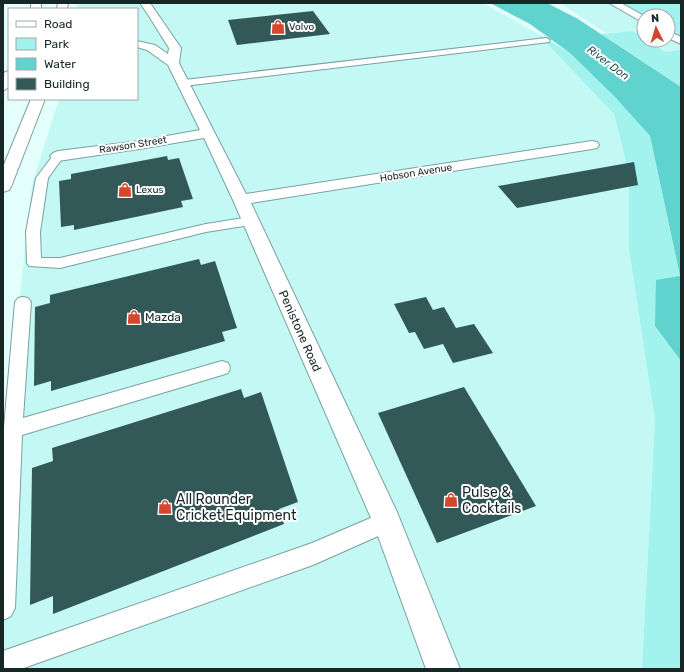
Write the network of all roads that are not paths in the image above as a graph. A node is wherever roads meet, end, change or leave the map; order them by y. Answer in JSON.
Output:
{"nodes":[{"id":1,"x":145,"y":3,"type":"edge"},
{"id":2,"x":614,"y":3,"type":"edge"},
{"id":3,"x":636,"y":15,"type":"edge"},
{"id":4,"x":159,"y":26,"type":"junction"},
{"id":5,"x":138,"y":40,"type":"edge"},
{"id":6,"x":546,"y":40,"type":"dead end"},
{"id":7,"x":138,"y":44,"type":"edge"},
{"id":8,"x":173,"y":63,"type":"junction"},
{"id":9,"x":8,"y":77,"type":"edge"},
{"id":10,"x":184,"y":83,"type":"junction"},
{"id":11,"x":3,"y":87,"type":"edge"},
{"id":12,"x":38,"y":100,"type":"edge"},
{"id":13,"x":208,"y":133,"type":"junction"},
{"id":14,"x":592,"y":145,"type":"dead end"},
{"id":15,"x":58,"y":156,"type":"joint"},
{"id":16,"x":3,"y":187,"type":"edge"},
{"id":17,"x":241,"y":200,"type":"junction"},
{"id":18,"x":250,"y":221,"type":"junction"},
{"id":19,"x":23,"y":302,"type":"dead end"},
{"id":20,"x":222,"y":368,"type":"dead end"},
{"id":21,"x":13,"y":428,"type":"junction"},
{"id":22,"x":387,"y":522,"type":"junction"},
{"id":23,"x":3,"y":608,"type":"edge"},
{"id":24,"x":3,"y":663,"type":"edge"},
{"id":25,"x":443,"y":669,"type":"edge"}],
"edges":[{"from":1,"to":4,"type":"main road","name":"Penistone Road"},
{"from":2,"to":3,"type":"main road"},
{"from":4,"to":5,"type":"main road"},
{"from":4,"to":8,"type":"main road","name":"Penistone Road"},
{"from":6,"to":10,"type":"lane"},
{"from":7,"to":8,"type":"main road"},
{"from":8,"to":10,"type":"main road","name":"Penistone Road"},
{"from":9,"to":11,"type":"main road"},
{"from":10,"to":13,"type":"main road","name":"Penistone Road"},
{"from":12,"to":16,"type":"main road"},
{"from":13,"to":15,"type":"main road","name":"Rawson Street"},
{"from":13,"to":17,"type":"main road","name":"Penistone Road"},
{"from":14,"to":17,"type":"main road","name":"Hobson Avenue"},
{"from":15,"to":18,"type":"lane"},
{"from":17,"to":18,"type":"main road","name":"Penistone Road"},
{"from":18,"to":22,"type":"main road","name":"Penistone Road"},
{"from":19,"to":21,"type":"lane"},
{"from":20,"to":21,"type":"lane"},
{"from":21,"to":23,"type":"lane"},
{"from":22,"to":24,"type":"lane"},
{"from":22,"to":25,"type":"main road","name":"Penistone Road"}]}
